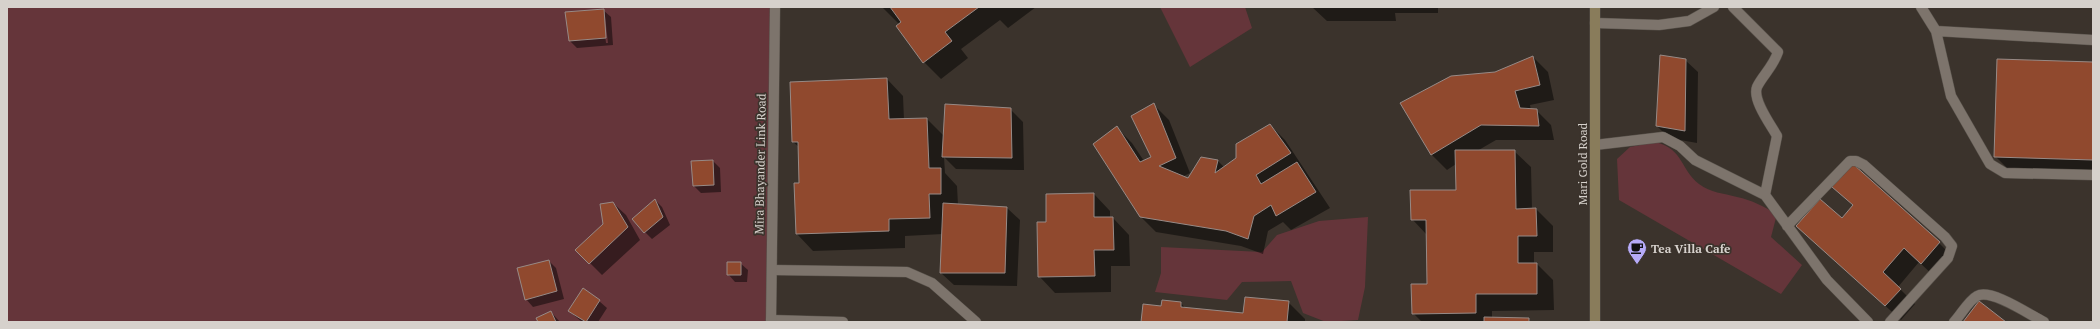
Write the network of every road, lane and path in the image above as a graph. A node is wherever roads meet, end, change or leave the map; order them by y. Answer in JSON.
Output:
{"nodes":[{"id":1,"x":775,"y":7,"type":"edge"},
{"id":2,"x":1595,"y":7,"type":"edge"},
{"id":3,"x":1714,"y":7,"type":"edge"},
{"id":4,"x":1733,"y":7,"type":"edge"},
{"id":5,"x":1921,"y":7,"type":"edge"},
{"id":6,"x":1595,"y":22,"type":"junction"},
{"id":7,"x":1936,"y":31,"type":"junction"},
{"id":8,"x":2093,"y":40,"type":"edge"},
{"id":9,"x":1595,"y":145,"type":"junction"},
{"id":10,"x":2093,"y":176,"type":"edge"},
{"id":11,"x":1765,"y":195,"type":"junction"},
{"id":12,"x":1787,"y":226,"type":"junction"},
{"id":13,"x":772,"y":270,"type":"junction"},
{"id":14,"x":771,"y":321,"type":"edge"},
{"id":15,"x":843,"y":322,"type":"edge"},
{"id":16,"x":976,"y":322,"type":"edge"},
{"id":17,"x":1595,"y":322,"type":"edge"},
{"id":18,"x":1868,"y":322,"type":"edge"},
{"id":19,"x":1890,"y":322,"type":"edge"},
{"id":20,"x":1954,"y":322,"type":"edge"},
{"id":21,"x":2044,"y":322,"type":"edge"}],
"edges":[{"from":1,"to":13,"type":"street","name":"Mira Bhayander Link Road"},
{"from":2,"to":6,"type":"street","name":"Mari Gold Road"},
{"from":3,"to":6,"type":"street"},
{"from":4,"to":11,"type":"street"},
{"from":5,"to":7,"type":"street"},
{"from":6,"to":9,"type":"street","name":"Mari Gold Road"},
{"from":7,"to":8,"type":"street"},
{"from":7,"to":10,"type":"street"},
{"from":9,"to":11,"type":"street"},
{"from":9,"to":17,"type":"street","name":"Mari Gold Road"},
{"from":11,"to":12,"type":"street"},
{"from":12,"to":18,"type":"street"},
{"from":12,"to":19,"type":"street"},
{"from":13,"to":14,"type":"street","name":"Mira Bhayander Link Road"},
{"from":13,"to":16,"type":"street"},
{"from":14,"to":15,"type":"street"},
{"from":20,"to":21,"type":"street"}]}
